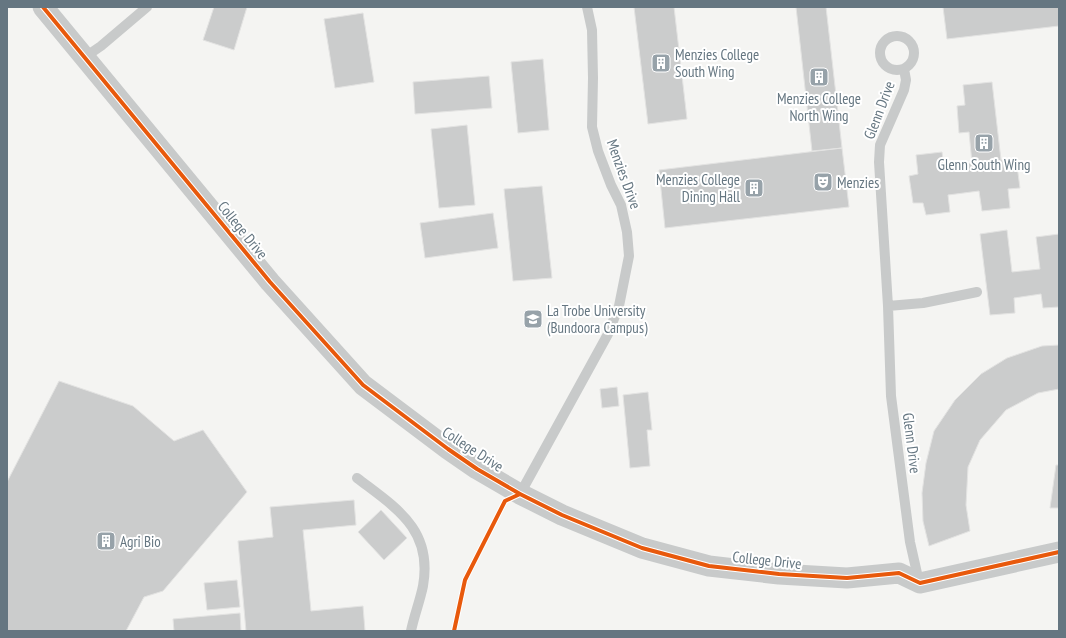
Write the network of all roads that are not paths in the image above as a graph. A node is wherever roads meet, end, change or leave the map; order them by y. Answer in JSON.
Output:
{"nodes":[{"id":1,"x":43,"y":7,"type":"edge"},
{"id":2,"x":147,"y":7,"type":"edge"},
{"id":3,"x":587,"y":7,"type":"edge"},
{"id":4,"x":85,"y":57,"type":"junction"},
{"id":5,"x":904,"y":69,"type":"dead end"},
{"id":6,"x":977,"y":292,"type":"dead end"},
{"id":7,"x":888,"y":306,"type":"junction"},
{"id":8,"x":357,"y":478,"type":"dead end"},
{"id":9,"x":520,"y":494,"type":"junction"},
{"id":10,"x":1059,"y":552,"type":"edge"},
{"id":11,"x":920,"y":583,"type":"junction"},
{"id":12,"x":411,"y":631,"type":"edge"}],
"edges":[{"from":1,"to":4,"type":"street","name":"College Drive"},
{"from":2,"to":4,"type":"lane"},
{"from":3,"to":9,"type":"lane","name":"Menzies Drive"},
{"from":4,"to":9,"type":"street","name":"College Drive"},
{"from":5,"to":7,"type":"lane","name":"Glenn Drive"},
{"from":6,"to":7,"type":"lane"},
{"from":7,"to":11,"type":"lane","name":"Glenn Drive"},
{"from":8,"to":12,"type":"lane"},
{"from":9,"to":11,"type":"street","name":"College Drive"},
{"from":10,"to":11,"type":"street"}]}
